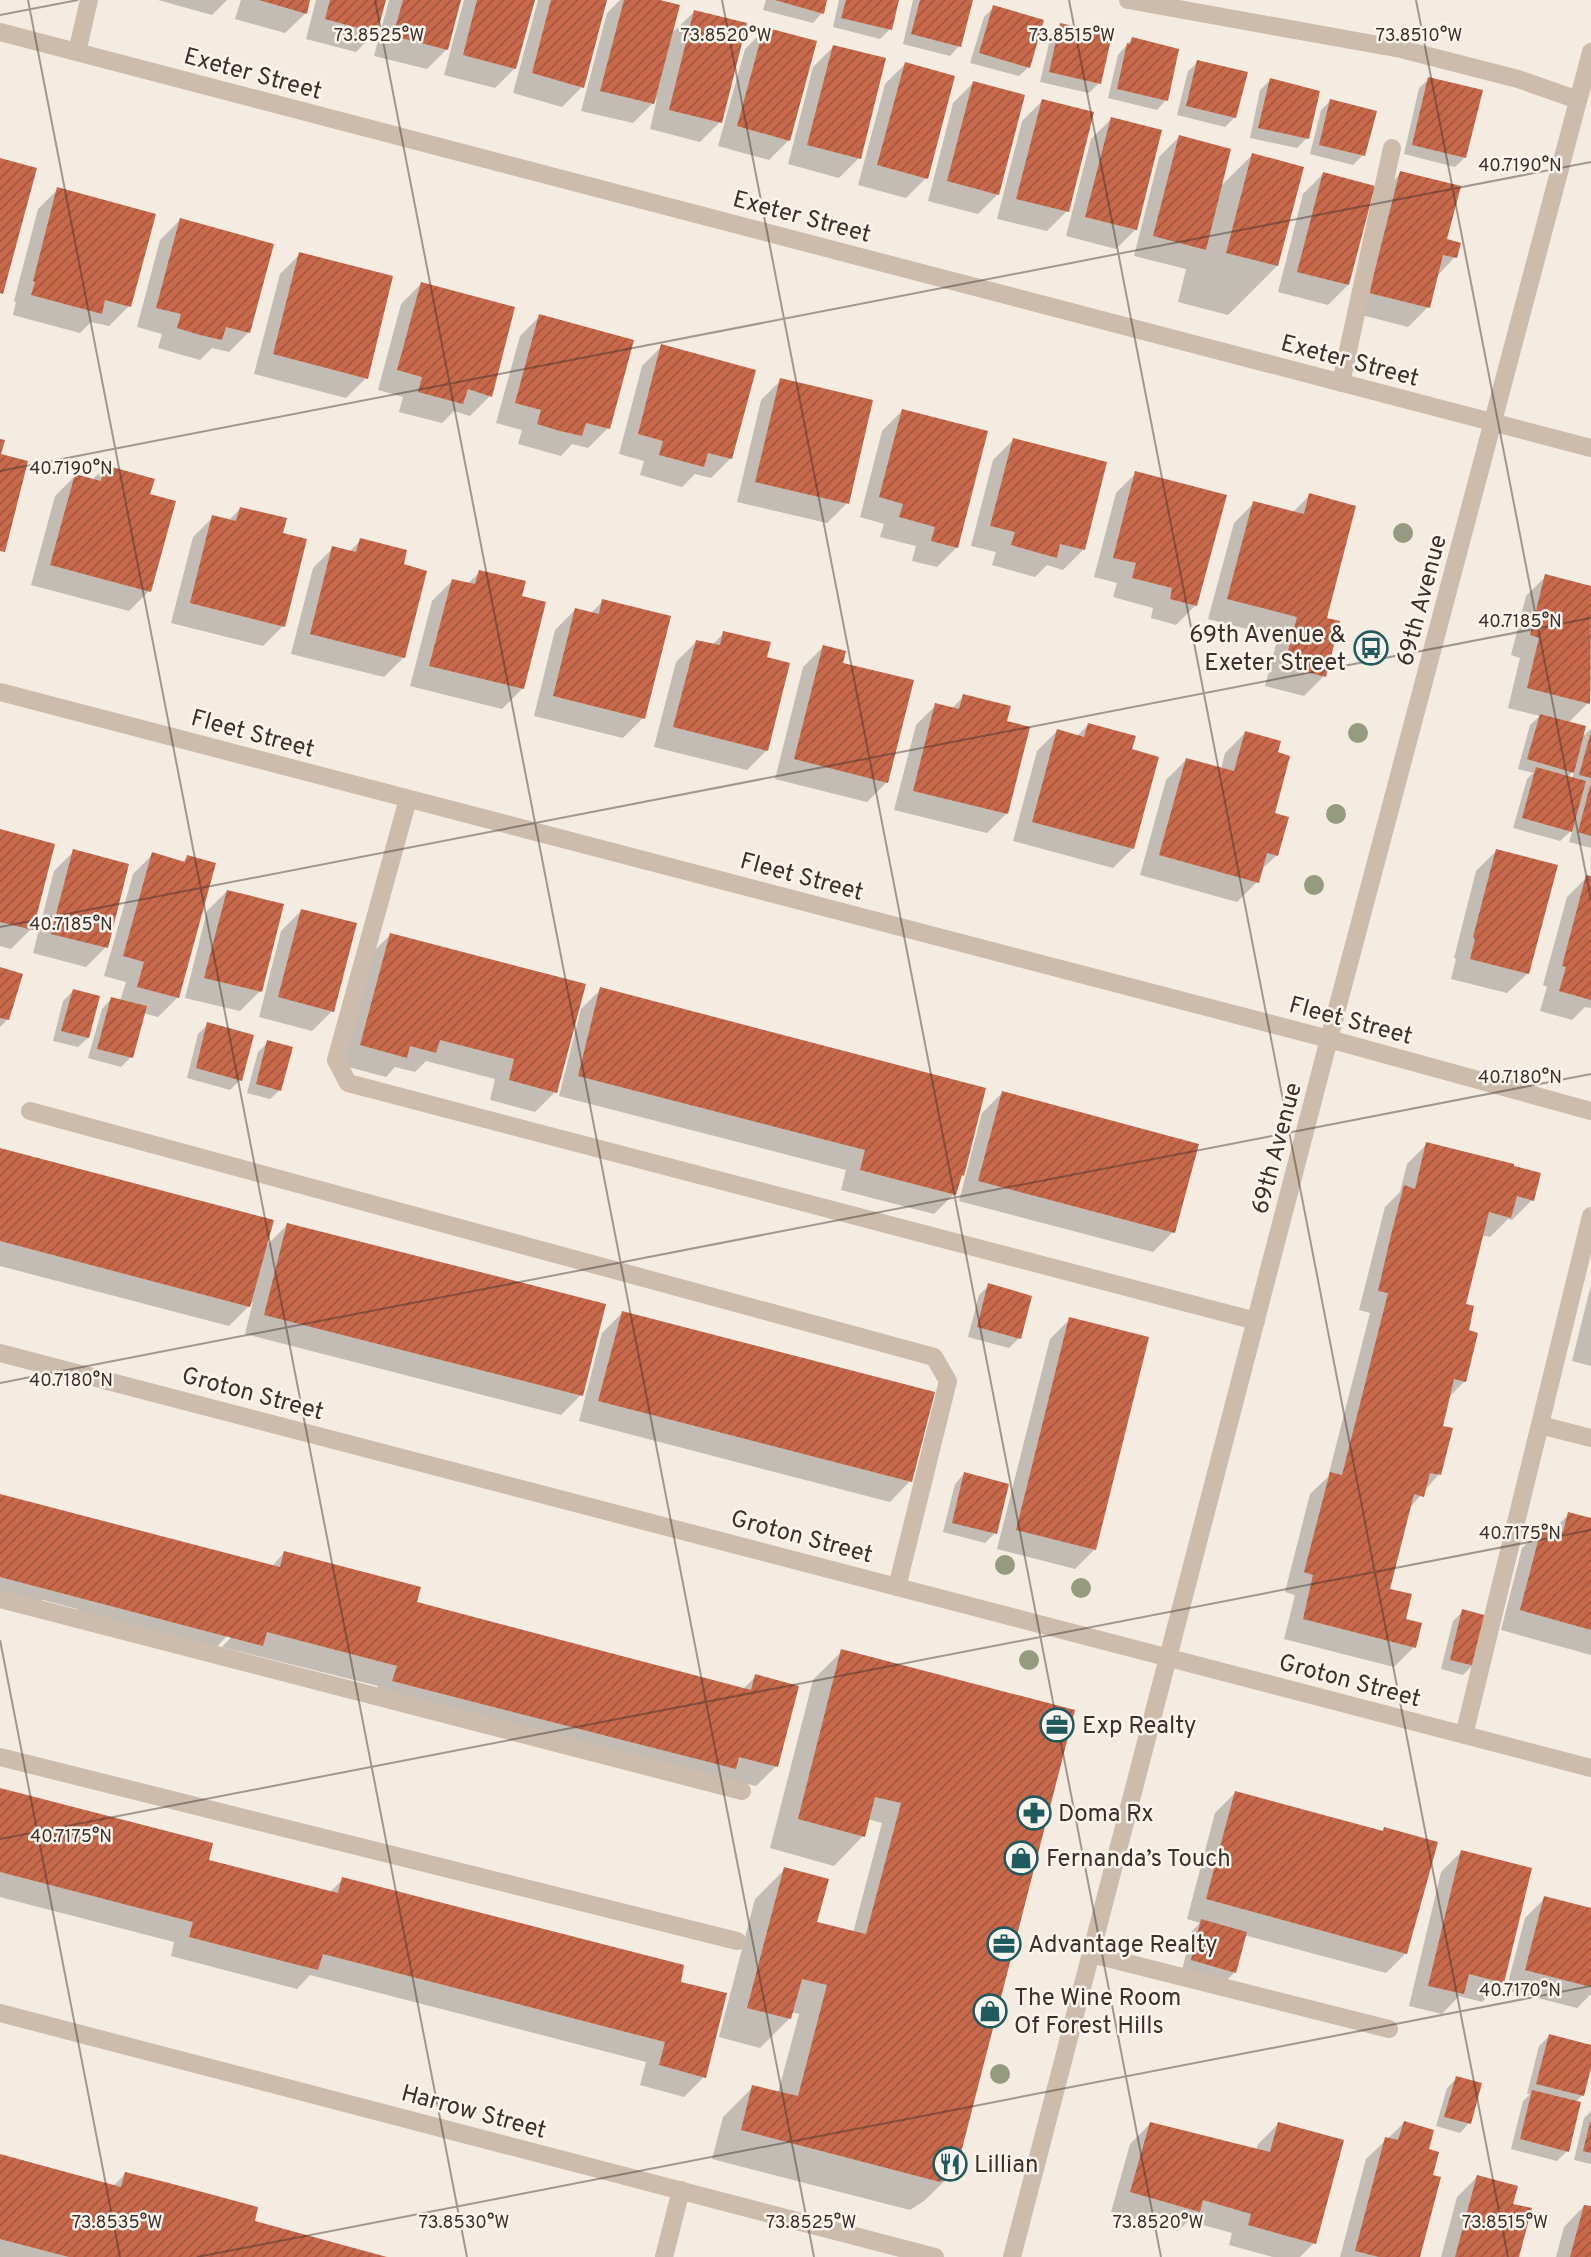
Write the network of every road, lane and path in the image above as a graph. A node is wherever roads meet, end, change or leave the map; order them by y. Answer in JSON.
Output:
{"nodes":[{"id":1,"x":89,"y":0,"type":"edge"},
{"id":2,"x":1128,"y":0,"type":"edge"},
{"id":3,"x":0,"y":32,"type":"edge"},
{"id":4,"x":76,"y":52,"type":"junction"},
{"id":5,"x":1591,"y":52,"type":"edge"},
{"id":6,"x":1578,"y":100,"type":"junction"},
{"id":7,"x":1392,"y":148,"type":"dead end"},
{"id":8,"x":1341,"y":383,"type":"junction"},
{"id":9,"x":1493,"y":423,"type":"junction"},
{"id":10,"x":1591,"y":448,"type":"edge"},
{"id":11,"x":0,"y":692,"type":"edge"},
{"id":12,"x":408,"y":799,"type":"junction"},
{"id":13,"x":1329,"y":1039,"type":"junction"},
{"id":14,"x":30,"y":1111,"type":"dead end"},
{"id":15,"x":1591,"y":1111,"type":"edge"},
{"id":16,"x":1591,"y":1216,"type":"edge"},
{"id":17,"x":1256,"y":1321,"type":"junction"},
{"id":18,"x":0,"y":1353,"type":"edge"},
{"id":19,"x":1540,"y":1425,"type":"junction"},
{"id":20,"x":1591,"y":1438,"type":"edge"},
{"id":21,"x":897,"y":1587,"type":"junction"},
{"id":22,"x":0,"y":1599,"type":"edge"},
{"id":23,"x":1168,"y":1657,"type":"junction"},
{"id":24,"x":1464,"y":1735,"type":"junction"},
{"id":25,"x":0,"y":1757,"type":"edge"},
{"id":26,"x":1591,"y":1768,"type":"edge"},
{"id":27,"x":742,"y":1791,"type":"dead end"},
{"id":28,"x":737,"y":1941,"type":"dead end"},
{"id":29,"x":1091,"y":1954,"type":"junction"},
{"id":30,"x":0,"y":2012,"type":"edge"},
{"id":31,"x":1389,"y":2029,"type":"dead end"},
{"id":32,"x":681,"y":2190,"type":"junction"},
{"id":33,"x":664,"y":2257,"type":"edge"},
{"id":34,"x":935,"y":2257,"type":"edge"},
{"id":35,"x":1012,"y":2257,"type":"edge"}],
"edges":[{"from":1,"to":4,"type":"street"},
{"from":2,"to":6,"type":"street"},
{"from":3,"to":4,"type":"street","name":"Exeter Street"},
{"from":4,"to":8,"type":"street","name":"Exeter Street"},
{"from":5,"to":6,"type":"street","name":"69th Avenue"},
{"from":6,"to":9,"type":"street","name":"69th Avenue"},
{"from":7,"to":8,"type":"street"},
{"from":8,"to":9,"type":"street","name":"Exeter Street"},
{"from":9,"to":10,"type":"street","name":"Exeter Street"},
{"from":9,"to":13,"type":"street","name":"69th Avenue"},
{"from":11,"to":12,"type":"street","name":"Fleet Street"},
{"from":12,"to":13,"type":"street","name":"Fleet Street"},
{"from":12,"to":17,"type":"street"},
{"from":13,"to":15,"type":"street","name":"Fleet Street"},
{"from":13,"to":17,"type":"street","name":"69th Avenue"},
{"from":14,"to":21,"type":"street"},
{"from":16,"to":19,"type":"street"},
{"from":17,"to":23,"type":"street","name":"69th Avenue"},
{"from":18,"to":21,"type":"street","name":"Groton Street"},
{"from":19,"to":20,"type":"street"},
{"from":19,"to":24,"type":"street"},
{"from":21,"to":23,"type":"street","name":"Groton Street"},
{"from":22,"to":27,"type":"street"},
{"from":23,"to":24,"type":"street","name":"Groton Street"},
{"from":23,"to":29,"type":"street","name":"69th Avenue"},
{"from":24,"to":26,"type":"street","name":"Groton Street"},
{"from":25,"to":28,"type":"street"},
{"from":29,"to":31,"type":"street"},
{"from":29,"to":35,"type":"street","name":"69th Avenue"},
{"from":30,"to":32,"type":"street","name":"Harrow Street"},
{"from":32,"to":33,"type":"street"},
{"from":32,"to":34,"type":"street","name":"Harrow Street"}]}
